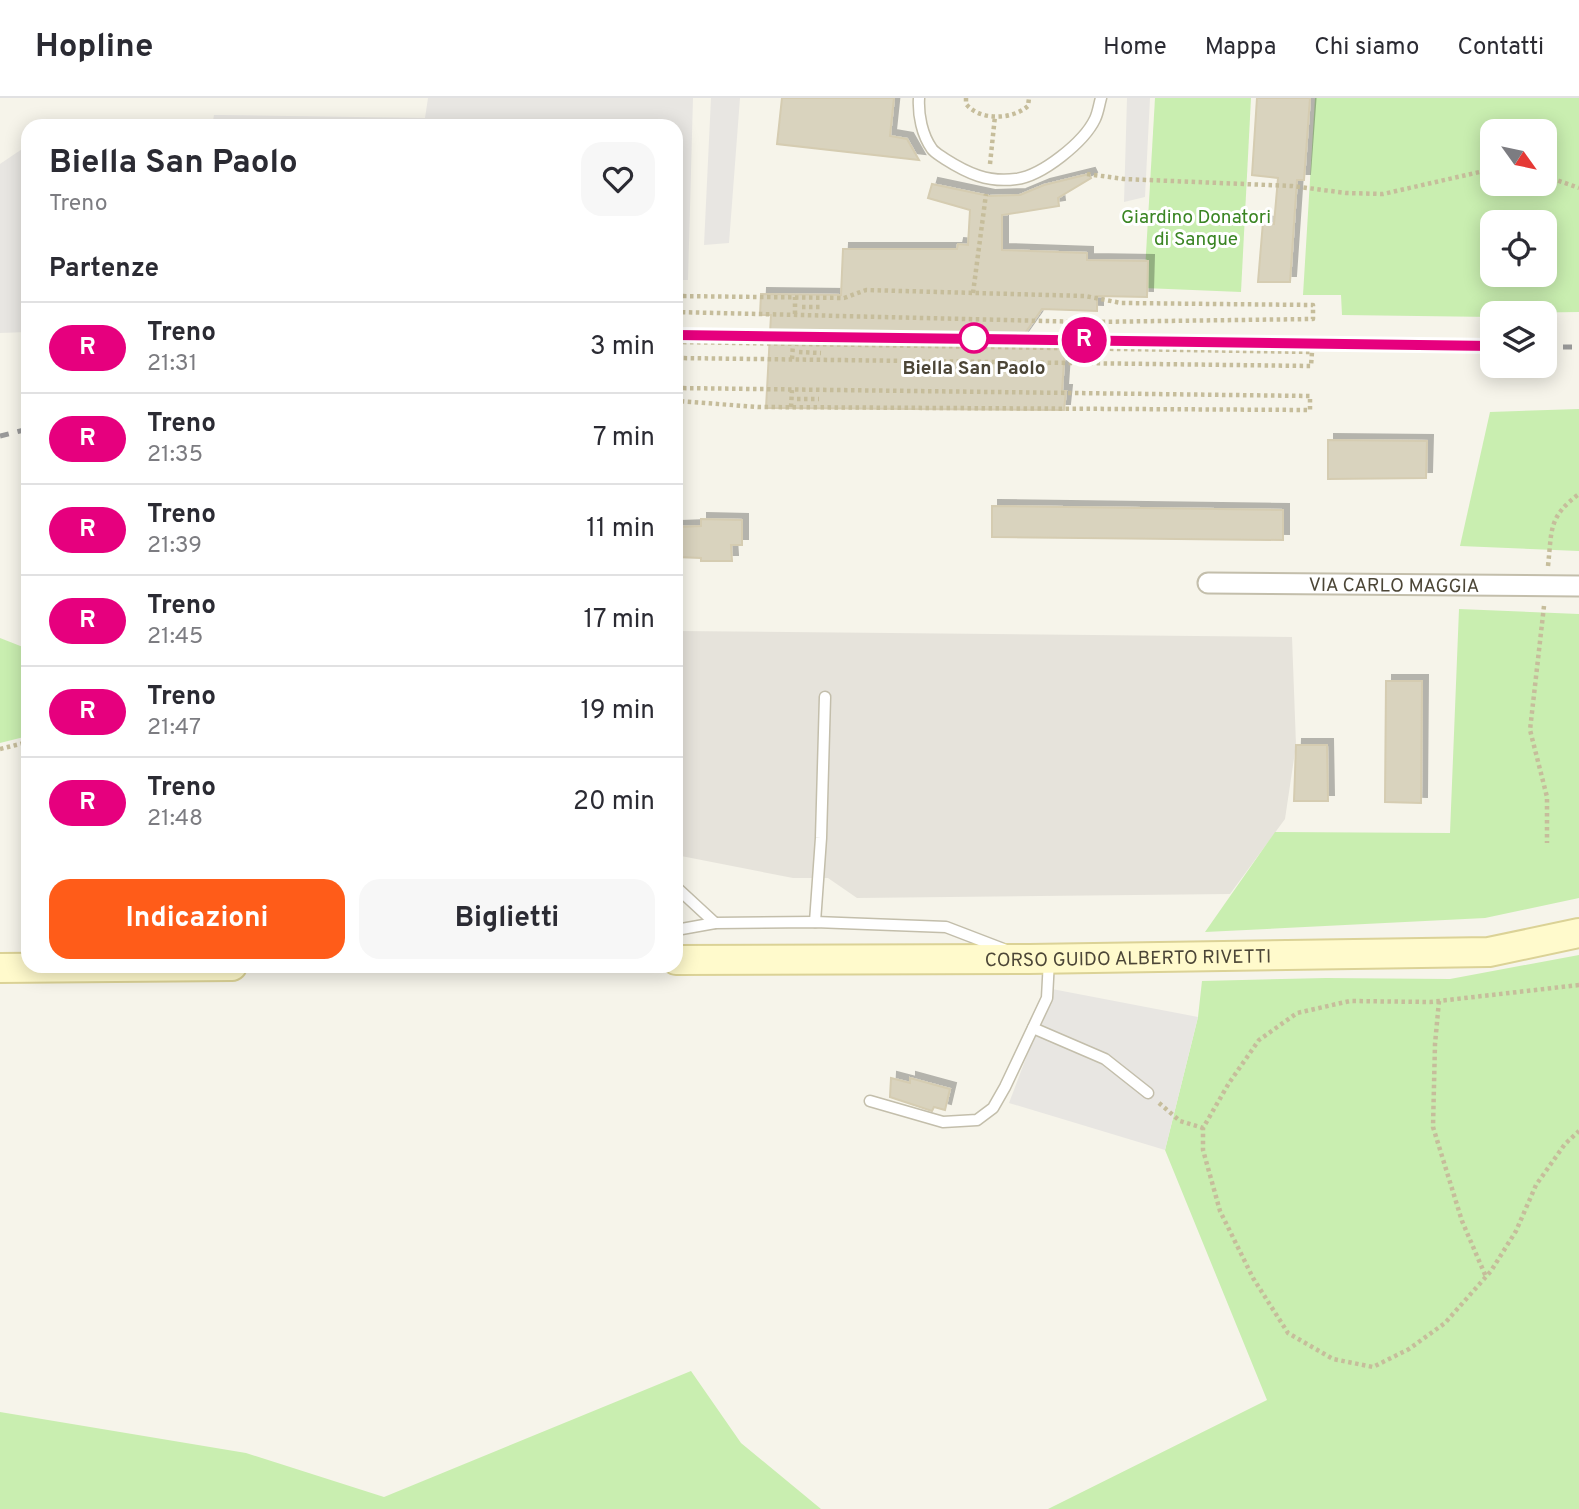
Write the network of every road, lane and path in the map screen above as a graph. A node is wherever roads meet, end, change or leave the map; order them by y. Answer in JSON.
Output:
{"nodes":[{"id":1,"x":919,"y":98,"type":"edge"},
{"id":2,"x":966,"y":98,"type":"edge"},
{"id":3,"x":1029,"y":98,"type":"edge"},
{"id":4,"x":1101,"y":98,"type":"edge"},
{"id":5,"x":995,"y":116,"type":"junction"},
{"id":6,"x":990,"y":165,"type":"dead end"},
{"id":7,"x":1480,"y":172,"type":"edge"},
{"id":8,"x":1087,"y":174,"type":"dead end"},
{"id":9,"x":988,"y":179,"type":"junction"},
{"id":10,"x":1558,"y":181,"type":"edge"},
{"id":11,"x":1579,"y":188,"type":"edge"},
{"id":12,"x":973,"y":293,"type":"junction"},
{"id":13,"x":683,"y":296,"type":"edge"},
{"id":14,"x":795,"y":297,"type":"junction"},
{"id":15,"x":822,"y":298,"type":"junction"},
{"id":16,"x":802,"y":307,"type":"dead end"},
{"id":17,"x":822,"y":307,"type":"junction"},
{"id":18,"x":683,"y":312,"type":"edge"},
{"id":19,"x":794,"y":314,"type":"junction"},
{"id":20,"x":822,"y":315,"type":"junction"},
{"id":21,"x":683,"y":342,"type":"edge"},
{"id":22,"x":793,"y":344,"type":"junction"},
{"id":23,"x":821,"y":345,"type":"junction"},
{"id":24,"x":799,"y":352,"type":"dead end"},
{"id":25,"x":821,"y":353,"type":"junction"},
{"id":26,"x":683,"y":358,"type":"edge"},
{"id":27,"x":792,"y":359,"type":"junction"},
{"id":28,"x":820,"y":360,"type":"junction"},
{"id":29,"x":683,"y":388,"type":"edge"},
{"id":30,"x":820,"y":389,"type":"junction"},
{"id":31,"x":792,"y":390,"type":"junction"},
{"id":32,"x":792,"y":398,"type":"junction"},
{"id":33,"x":819,"y":398,"type":"junction"},
{"id":34,"x":683,"y":401,"type":"edge"},
{"id":35,"x":790,"y":407,"type":"junction"},
{"id":36,"x":819,"y":407,"type":"junction"},
{"id":37,"x":1579,"y":494,"type":"edge"},
{"id":38,"x":1208,"y":583,"type":"dead end"},
{"id":39,"x":1546,"y":586,"type":"junction"},
{"id":40,"x":1579,"y":586,"type":"edge"},
{"id":41,"x":825,"y":697,"type":"dead end"},
{"id":42,"x":21,"y":744,"type":"edge"},
{"id":43,"x":0,"y":750,"type":"edge"},
{"id":44,"x":1547,"y":843,"type":"dead end"},
{"id":45,"x":683,"y":893,"type":"edge"},
{"id":46,"x":815,"y":922,"type":"junction"},
{"id":47,"x":715,"y":923,"type":"junction"},
{"id":48,"x":683,"y":929,"type":"edge"},
{"id":49,"x":1579,"y":933,"type":"edge"},
{"id":50,"x":1039,"y":959,"type":"junction"},
{"id":51,"x":683,"y":960,"type":"edge"},
{"id":52,"x":0,"y":968,"type":"edge"},
{"id":53,"x":21,"y":968,"type":"edge"},
{"id":54,"x":1579,"y":985,"type":"edge"},
{"id":55,"x":1439,"y":1001,"type":"junction"},
{"id":56,"x":1033,"y":1028,"type":"junction"},
{"id":57,"x":1148,"y":1093,"type":"joint"},
{"id":58,"x":870,"y":1101,"type":"dead end"},
{"id":59,"x":1203,"y":1128,"type":"junction"},
{"id":60,"x":1579,"y":1131,"type":"edge"},
{"id":61,"x":1486,"y":1277,"type":"junction"}],
"edges":[{"from":1,"to":9,"type":"lane"},
{"from":2,"to":5,"type":"path"},
{"from":3,"to":5,"type":"path"},
{"from":4,"to":9,"type":"lane"},
{"from":5,"to":6,"type":"path"},
{"from":7,"to":8,"type":"path"},
{"from":9,"to":12,"type":"path"},
{"from":10,"to":11,"type":"path"},
{"from":12,"to":15,"type":"path"},
{"from":12,"to":20,"type":"path"},
{"from":13,"to":14,"type":"path"},
{"from":14,"to":15,"type":"path"},
{"from":14,"to":19,"type":"path"},
{"from":15,"to":17,"type":"path"},
{"from":16,"to":17,"type":"path"},
{"from":17,"to":20,"type":"path"},
{"from":18,"to":19,"type":"path"},
{"from":19,"to":20,"type":"path"},
{"from":21,"to":22,"type":"path"},
{"from":22,"to":23,"type":"path"},
{"from":22,"to":27,"type":"path"},
{"from":23,"to":25,"type":"path"},
{"from":23,"to":28,"type":"path"},
{"from":24,"to":25,"type":"path"},
{"from":25,"to":28,"type":"path"},
{"from":26,"to":27,"type":"path"},
{"from":27,"to":28,"type":"path"},
{"from":29,"to":31,"type":"path"},
{"from":30,"to":31,"type":"path"},
{"from":30,"to":33,"type":"path"},
{"from":30,"to":36,"type":"path"},
{"from":31,"to":32,"type":"path"},
{"from":32,"to":33,"type":"path"},
{"from":32,"to":35,"type":"path"},
{"from":33,"to":36,"type":"path"},
{"from":34,"to":35,"type":"path"},
{"from":35,"to":36,"type":"path"},
{"from":37,"to":39,"type":"path"},
{"from":38,"to":39,"type":"street","name":"VIA CARLO MAGGIA"},
{"from":39,"to":40,"type":"street","name":"VIA CARLO MAGGIA"},
{"from":39,"to":44,"type":"path"},
{"from":41,"to":46,"type":"lane"},
{"from":42,"to":43,"type":"path"},
{"from":45,"to":47,"type":"lane"},
{"from":46,"to":47,"type":"lane"},
{"from":46,"to":50,"type":"lane"},
{"from":47,"to":48,"type":"lane"},
{"from":49,"to":50,"type":"main road","name":"CORSO GUIDO ALBERTO RIVETTI"},
{"from":50,"to":51,"type":"main road","name":"CORSO GUIDO ALBERTO RIVETTI"},
{"from":50,"to":56,"type":"lane"},
{"from":52,"to":53,"type":"main road"},
{"from":54,"to":55,"type":"path"},
{"from":55,"to":59,"type":"path"},
{"from":55,"to":61,"type":"path"},
{"from":56,"to":57,"type":"lane"},
{"from":56,"to":58,"type":"lane"},
{"from":57,"to":59,"type":"path"},
{"from":59,"to":61,"type":"path"},
{"from":60,"to":61,"type":"path"}]}
